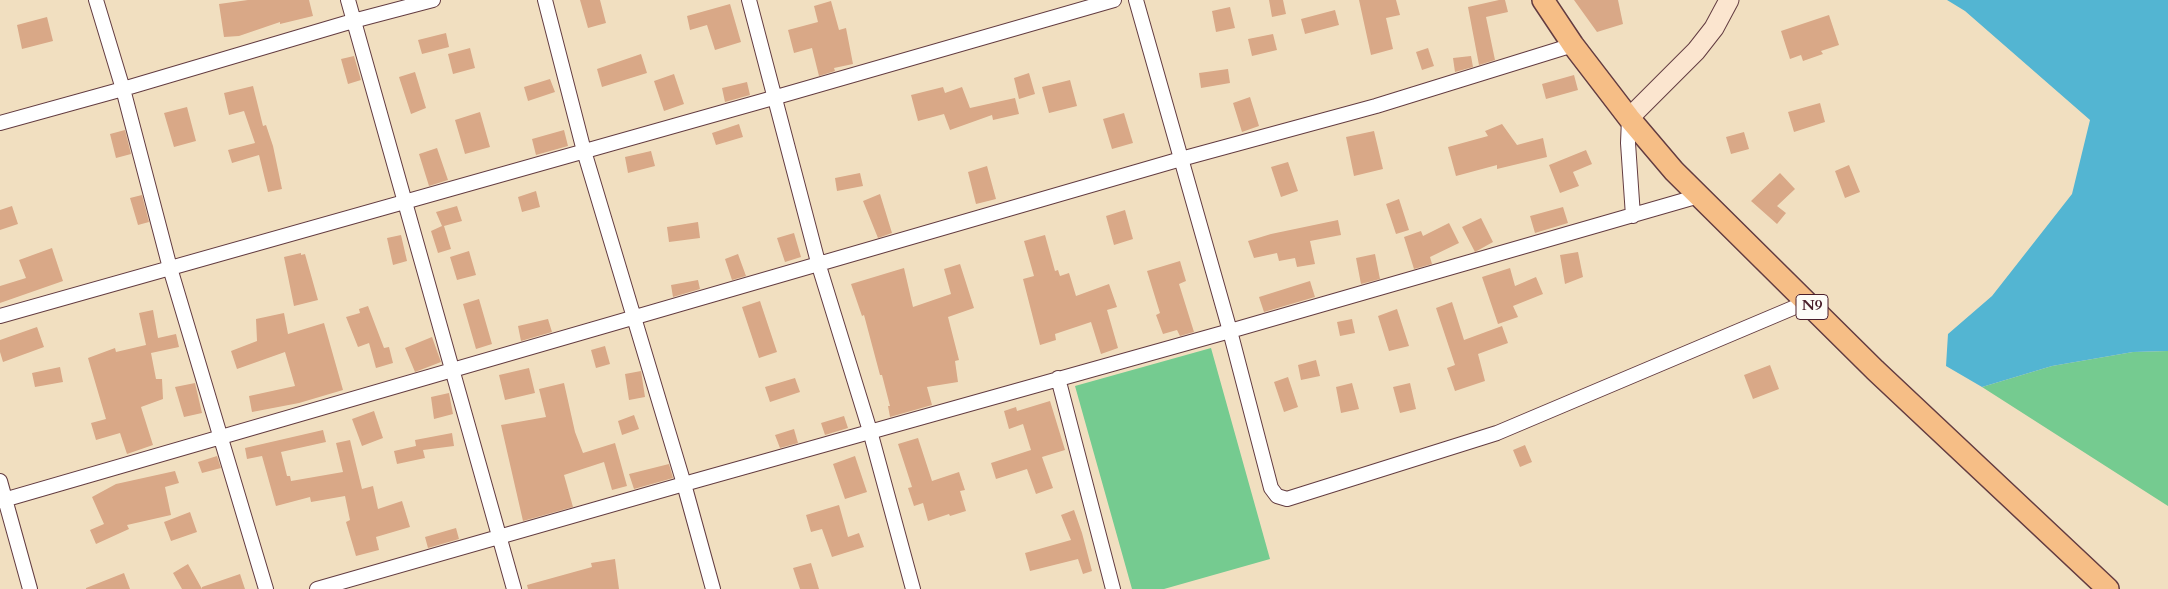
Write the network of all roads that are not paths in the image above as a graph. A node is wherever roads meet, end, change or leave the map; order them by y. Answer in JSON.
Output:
{"nodes":[{"id":1,"x":96,"y":0,"type":"edge"},
{"id":2,"x":348,"y":0,"type":"edge"},
{"id":3,"x":433,"y":0,"type":"edge"},
{"id":4,"x":545,"y":0,"type":"edge"},
{"id":5,"x":749,"y":0,"type":"edge"},
{"id":6,"x":1114,"y":0,"type":"edge"},
{"id":7,"x":1136,"y":0,"type":"edge"},
{"id":8,"x":1543,"y":0,"type":"edge"},
{"id":9,"x":1729,"y":0,"type":"edge"},
{"id":10,"x":353,"y":21,"type":"junction"},
{"id":11,"x":1573,"y":45,"type":"junction"},
{"id":12,"x":123,"y":89,"type":"junction"},
{"id":13,"x":774,"y":98,"type":"junction"},
{"id":14,"x":1629,"y":118,"type":"junction"},
{"id":15,"x":0,"y":123,"type":"edge"},
{"id":16,"x":584,"y":151,"type":"junction"},
{"id":17,"x":1181,"y":159,"type":"junction"},
{"id":18,"x":1699,"y":196,"type":"junction"},
{"id":19,"x":406,"y":202,"type":"junction"},
{"id":20,"x":1633,"y":216,"type":"junction"},
{"id":21,"x":819,"y":266,"type":"junction"},
{"id":22,"x":170,"y":268,"type":"junction"},
{"id":23,"x":1807,"y":302,"type":"junction"},
{"id":24,"x":0,"y":316,"type":"edge"},
{"id":25,"x":633,"y":317,"type":"junction"},
{"id":26,"x":1230,"y":331,"type":"junction"},
{"id":27,"x":452,"y":370,"type":"junction"},
{"id":28,"x":1058,"y":378,"type":"junction"},
{"id":29,"x":870,"y":431,"type":"junction"},
{"id":30,"x":221,"y":436,"type":"junction"},
{"id":31,"x":0,"y":481,"type":"edge"},
{"id":32,"x":684,"y":484,"type":"junction"},
{"id":33,"x":3,"y":500,"type":"edge"},
{"id":34,"x":500,"y":537,"type":"junction"},
{"id":35,"x":30,"y":589,"type":"edge"},
{"id":36,"x":266,"y":589,"type":"edge"},
{"id":37,"x":317,"y":589,"type":"edge"},
{"id":38,"x":514,"y":589,"type":"edge"},
{"id":39,"x":713,"y":589,"type":"edge"},
{"id":40,"x":913,"y":589,"type":"edge"},
{"id":41,"x":1113,"y":589,"type":"edge"},
{"id":42,"x":2108,"y":589,"type":"edge"}],
"edges":[{"from":1,"to":12,"type":"street"},
{"from":2,"to":10,"type":"street"},
{"from":3,"to":10,"type":"street"},
{"from":4,"to":16,"type":"street"},
{"from":5,"to":13,"type":"street"},
{"from":6,"to":13,"type":"street"},
{"from":7,"to":17,"type":"street"},
{"from":8,"to":11,"type":"main road","number":"N9"},
{"from":9,"to":14,"type":"street"},
{"from":10,"to":12,"type":"street"},
{"from":10,"to":19,"type":"street"},
{"from":11,"to":14,"type":"main road","number":"N9"},
{"from":11,"to":17,"type":"street"},
{"from":12,"to":15,"type":"street"},
{"from":12,"to":22,"type":"street"},
{"from":13,"to":16,"type":"street"},
{"from":13,"to":21,"type":"street"},
{"from":14,"to":18,"type":"main road","number":"N9"},
{"from":14,"to":20,"type":"street"},
{"from":16,"to":19,"type":"street"},
{"from":16,"to":25,"type":"street"},
{"from":17,"to":21,"type":"street"},
{"from":17,"to":26,"type":"street"},
{"from":18,"to":20,"type":"street"},
{"from":18,"to":23,"type":"main road","number":"N9"},
{"from":19,"to":22,"type":"street"},
{"from":19,"to":27,"type":"street"},
{"from":20,"to":26,"type":"street"},
{"from":21,"to":25,"type":"street"},
{"from":21,"to":29,"type":"street"},
{"from":22,"to":24,"type":"street"},
{"from":22,"to":30,"type":"street"},
{"from":23,"to":26,"type":"street"},
{"from":23,"to":42,"type":"main road","number":"N9"},
{"from":25,"to":27,"type":"street"},
{"from":25,"to":32,"type":"street"},
{"from":26,"to":28,"type":"street"},
{"from":27,"to":30,"type":"street"},
{"from":27,"to":34,"type":"street"},
{"from":28,"to":29,"type":"street"},
{"from":28,"to":41,"type":"street"},
{"from":29,"to":32,"type":"street"},
{"from":29,"to":40,"type":"street"},
{"from":30,"to":33,"type":"street"},
{"from":30,"to":36,"type":"street"},
{"from":31,"to":33,"type":"street"},
{"from":32,"to":34,"type":"street"},
{"from":32,"to":39,"type":"street"},
{"from":33,"to":35,"type":"street"},
{"from":34,"to":37,"type":"street"},
{"from":34,"to":38,"type":"street"}]}
